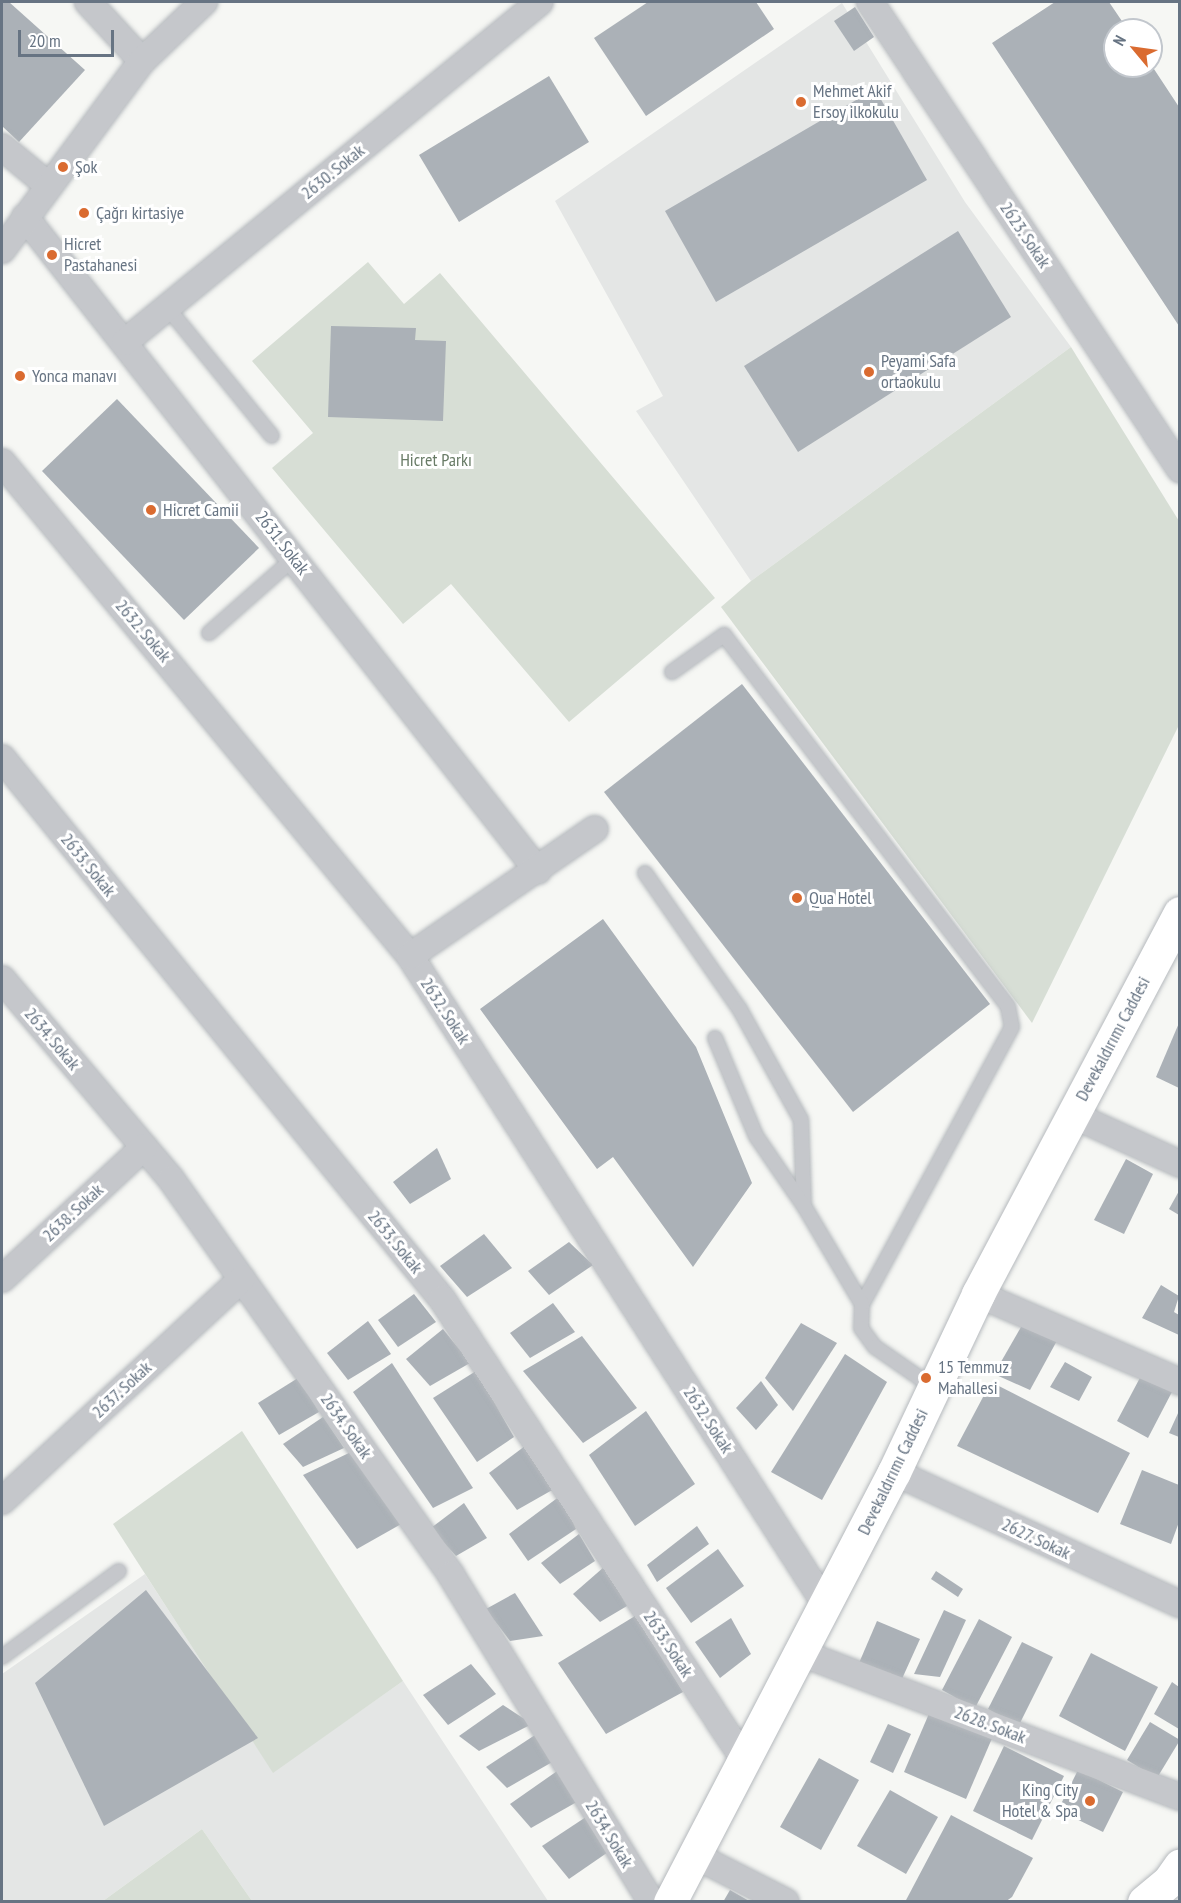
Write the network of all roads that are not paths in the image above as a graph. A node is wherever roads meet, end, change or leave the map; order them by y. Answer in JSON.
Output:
{"nodes":[{"id":1,"x":88,"y":2,"type":"edge"},
{"id":2,"x":204,"y":2,"type":"edge"},
{"id":3,"x":540,"y":2,"type":"edge"},
{"id":4,"x":870,"y":2,"type":"edge"},
{"id":5,"x":142,"y":61,"type":"junction"},
{"id":6,"x":2,"y":147,"type":"edge"},
{"id":7,"x":48,"y":185,"type":"junction"},
{"id":8,"x":25,"y":217,"type":"junction"},
{"id":9,"x":2,"y":250,"type":"edge"},
{"id":10,"x":167,"y":307,"type":"junction"},
{"id":11,"x":126,"y":342,"type":"junction"},
{"id":12,"x":272,"y":436,"type":"dead end"},
{"id":13,"x":2,"y":462,"type":"edge"},
{"id":14,"x":1179,"y":470,"type":"edge"},
{"id":15,"x":294,"y":558,"type":"junction"},
{"id":16,"x":209,"y":633,"type":"dead end"},
{"id":17,"x":672,"y":672,"type":"dead end"},
{"id":18,"x":2,"y":759,"type":"edge"},
{"id":19,"x":595,"y":829,"type":"dead end"},
{"id":20,"x":538,"y":871,"type":"junction"},
{"id":21,"x":645,"y":873,"type":"dead end"},
{"id":22,"x":1179,"y":913,"type":"edge"},
{"id":23,"x":410,"y":956,"type":"junction"},
{"id":24,"x":2,"y":979,"type":"edge"},
{"id":25,"x":715,"y":1038,"type":"dead end"},
{"id":26,"x":1073,"y":1115,"type":"junction"},
{"id":27,"x":144,"y":1147,"type":"junction"},
{"id":28,"x":1179,"y":1164,"type":"edge"},
{"id":29,"x":804,"y":1206,"type":"junction"},
{"id":30,"x":2,"y":1279,"type":"edge"},
{"id":31,"x":242,"y":1279,"type":"junction"},
{"id":32,"x":978,"y":1294,"type":"junction"},
{"id":33,"x":862,"y":1304,"type":"junction"},
{"id":34,"x":1179,"y":1382,"type":"edge"},
{"id":35,"x":934,"y":1388,"type":"junction"},
{"id":36,"x":894,"y":1472,"type":"junction"},
{"id":37,"x":2,"y":1502,"type":"edge"},
{"id":38,"x":119,"y":1571,"type":"dead end"},
{"id":39,"x":1179,"y":1604,"type":"edge"},
{"id":40,"x":826,"y":1605,"type":"junction"},
{"id":41,"x":801,"y":1653,"type":"junction"},
{"id":42,"x":2,"y":1657,"type":"edge"},
{"id":43,"x":743,"y":1758,"type":"junction"},
{"id":44,"x":1179,"y":1797,"type":"edge"},
{"id":45,"x":694,"y":1855,"type":"junction"},
{"id":46,"x":1179,"y":1865,"type":"edge"},
{"id":47,"x":651,"y":1902,"type":"edge"},
{"id":48,"x":670,"y":1902,"type":"edge"},
{"id":49,"x":786,"y":1902,"type":"edge"},
{"id":50,"x":1144,"y":1902,"type":"edge"}],
"edges":[{"from":1,"to":5,"type":"street"},
{"from":2,"to":5,"type":"street"},
{"from":3,"to":10,"type":"street","name":"2630. Sokak"},
{"from":4,"to":14,"type":"street","name":"2623. Sokak"},
{"from":5,"to":7,"type":"street"},
{"from":6,"to":7,"type":"street"},
{"from":7,"to":8,"type":"street"},
{"from":8,"to":9,"type":"street"},
{"from":8,"to":11,"type":"street","name":"2631. Sokak"},
{"from":10,"to":11,"type":"street","name":"2630. Sokak"},
{"from":10,"to":12,"type":"lane"},
{"from":11,"to":15,"type":"street","name":"2631. Sokak"},
{"from":13,"to":23,"type":"street","name":"2632. Sokak"},
{"from":15,"to":16,"type":"lane"},
{"from":15,"to":20,"type":"street","name":"2631. Sokak"},
{"from":17,"to":33,"type":"lane"},
{"from":18,"to":43,"type":"street","name":"2633. Sokak"},
{"from":19,"to":20,"type":"street"},
{"from":20,"to":23,"type":"street"},
{"from":21,"to":29,"type":"lane"},
{"from":22,"to":26,"type":"main road","name":"Devekaldırımı Caddesi"},
{"from":23,"to":40,"type":"street","name":"2632. Sokak"},
{"from":24,"to":27,"type":"street","name":"2634. Sokak"},
{"from":25,"to":29,"type":"lane"},
{"from":26,"to":28,"type":"street"},
{"from":26,"to":32,"type":"main road","name":"Devekaldırımı Caddesi"},
{"from":27,"to":30,"type":"street","name":"2638. Sokak"},
{"from":27,"to":31,"type":"street","name":"2634. Sokak"},
{"from":29,"to":33,"type":"lane"},
{"from":31,"to":37,"type":"street","name":"2637. Sokak"},
{"from":31,"to":47,"type":"street","name":"2634. Sokak"},
{"from":32,"to":34,"type":"street"},
{"from":32,"to":35,"type":"main road","name":"Devekaldırımı Caddesi"},
{"from":33,"to":35,"type":"lane"},
{"from":35,"to":36,"type":"main road","name":"Devekaldırımı Caddesi"},
{"from":36,"to":39,"type":"street","name":"2627. Sokak"},
{"from":36,"to":40,"type":"main road","name":"Devekaldırımı Caddesi"},
{"from":38,"to":42,"type":"lane"},
{"from":40,"to":41,"type":"main road","name":"Devekaldırımı Caddesi"},
{"from":41,"to":43,"type":"main road","name":"Devekaldırımı Caddesi"},
{"from":41,"to":44,"type":"street","name":"2628. Sokak"},
{"from":43,"to":45,"type":"main road","name":"Devekaldırımı Caddesi"},
{"from":45,"to":48,"type":"main road","name":"Devekaldırımı Caddesi"},
{"from":45,"to":49,"type":"street"},
{"from":46,"to":50,"type":"main road"}]}
